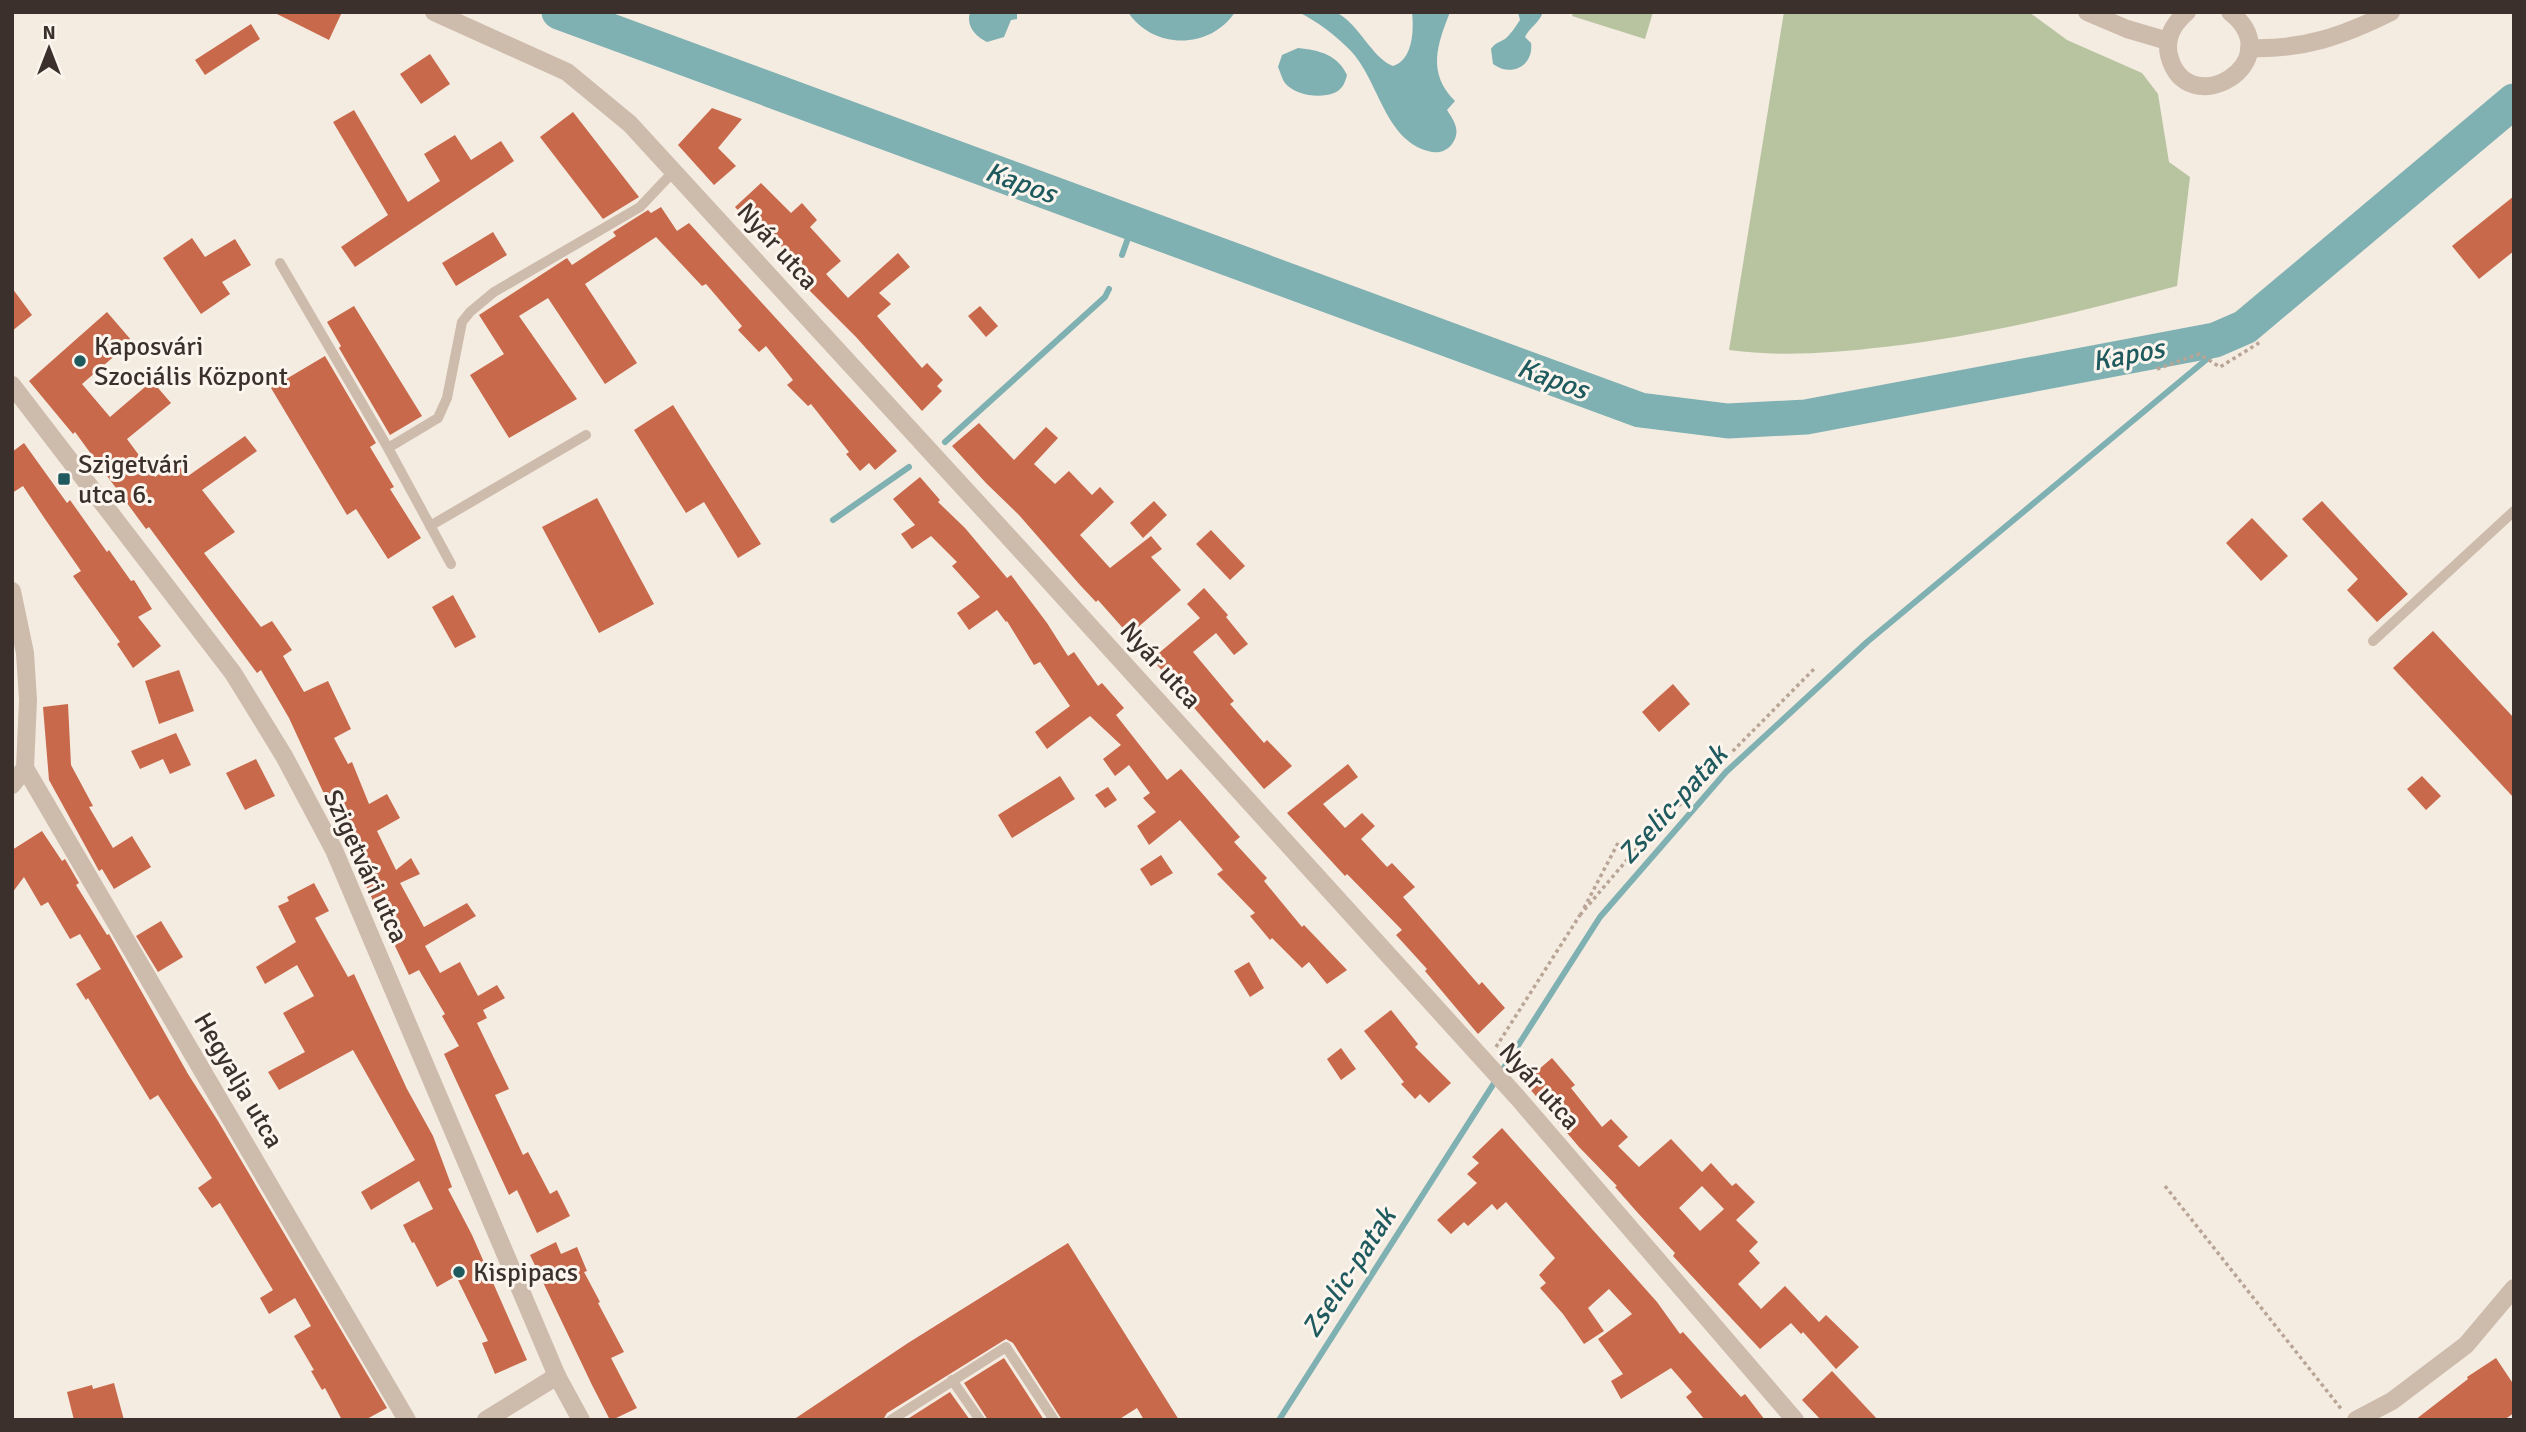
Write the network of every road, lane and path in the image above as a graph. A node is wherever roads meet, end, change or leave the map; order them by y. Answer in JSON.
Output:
{"nodes":[{"id":1,"x":434,"y":12,"type":"edge"},
{"id":2,"x":2087,"y":12,"type":"edge"},
{"id":3,"x":2187,"y":12,"type":"edge"},
{"id":4,"x":2230,"y":12,"type":"edge"},
{"id":5,"x":2391,"y":12,"type":"edge"},
{"id":6,"x":2168,"y":41,"type":"junction"},
{"id":7,"x":2249,"y":48,"type":"junction"},
{"id":8,"x":674,"y":171,"type":"junction"},
{"id":9,"x":280,"y":263,"type":"dead end"},
{"id":10,"x":2262,"y":341,"type":"dead end"},
{"id":11,"x":2157,"y":369,"type":"dead end"},
{"id":12,"x":12,"y":385,"type":"edge"},
{"id":13,"x":586,"y":435,"type":"dead end"},
{"id":14,"x":388,"y":448,"type":"junction"},
{"id":15,"x":2514,"y":511,"type":"edge"},
{"id":16,"x":430,"y":526,"type":"junction"},
{"id":17,"x":451,"y":564,"type":"dead end"},
{"id":18,"x":12,"y":591,"type":"edge"},
{"id":19,"x":2373,"y":641,"type":"dead end"},
{"id":20,"x":1816,"y":667,"type":"dead end"},
{"id":21,"x":25,"y":768,"type":"junction"},
{"id":22,"x":12,"y":785,"type":"edge"},
{"id":23,"x":1618,"y":843,"type":"dead end"},
{"id":24,"x":1580,"y":915,"type":"junction"},
{"id":25,"x":1490,"y":1069,"type":"junction"},
{"id":26,"x":2165,"y":1186,"type":"dead end"},
{"id":27,"x":2514,"y":1288,"type":"edge"},
{"id":28,"x":557,"y":1376,"type":"junction"},
{"id":29,"x":952,"y":1380,"type":"junction"},
{"id":30,"x":407,"y":1420,"type":"edge"},
{"id":31,"x":486,"y":1420,"type":"edge"},
{"id":32,"x":581,"y":1420,"type":"edge"},
{"id":33,"x":891,"y":1420,"type":"edge"},
{"id":34,"x":980,"y":1420,"type":"edge"},
{"id":35,"x":1054,"y":1420,"type":"edge"},
{"id":36,"x":1795,"y":1420,"type":"edge"},
{"id":37,"x":2350,"y":1420,"type":"edge"},
{"id":38,"x":2356,"y":1420,"type":"edge"}],
"edges":[{"from":1,"to":8,"type":"street","name":"Nyár utca"},
{"from":2,"to":6,"type":"street"},
{"from":3,"to":6,"type":"street"},
{"from":4,"to":7,"type":"street"},
{"from":5,"to":7,"type":"street"},
{"from":6,"to":7,"type":"street"},
{"from":8,"to":14,"type":"lane"},
{"from":8,"to":25,"type":"street","name":"Nyár utca"},
{"from":9,"to":14,"type":"lane"},
{"from":10,"to":11,"type":"path"},
{"from":12,"to":28,"type":"street","name":"Szigetvári utca"},
{"from":13,"to":16,"type":"lane"},
{"from":14,"to":16,"type":"lane"},
{"from":15,"to":19,"type":"lane"},
{"from":16,"to":17,"type":"lane"},
{"from":18,"to":21,"type":"street"},
{"from":20,"to":24,"type":"path"},
{"from":21,"to":22,"type":"street"},
{"from":21,"to":30,"type":"street","name":"Hegyalja utca"},
{"from":23,"to":24,"type":"path"},
{"from":24,"to":25,"type":"path"},
{"from":25,"to":36,"type":"street","name":"Nyár utca"},
{"from":26,"to":37,"type":"path"},
{"from":27,"to":38,"type":"street"},
{"from":28,"to":31,"type":"street"},
{"from":28,"to":32,"type":"street","name":"Szigetvári utca"},
{"from":29,"to":33,"type":"lane"},
{"from":29,"to":34,"type":"lane"},
{"from":29,"to":35,"type":"lane"}]}
